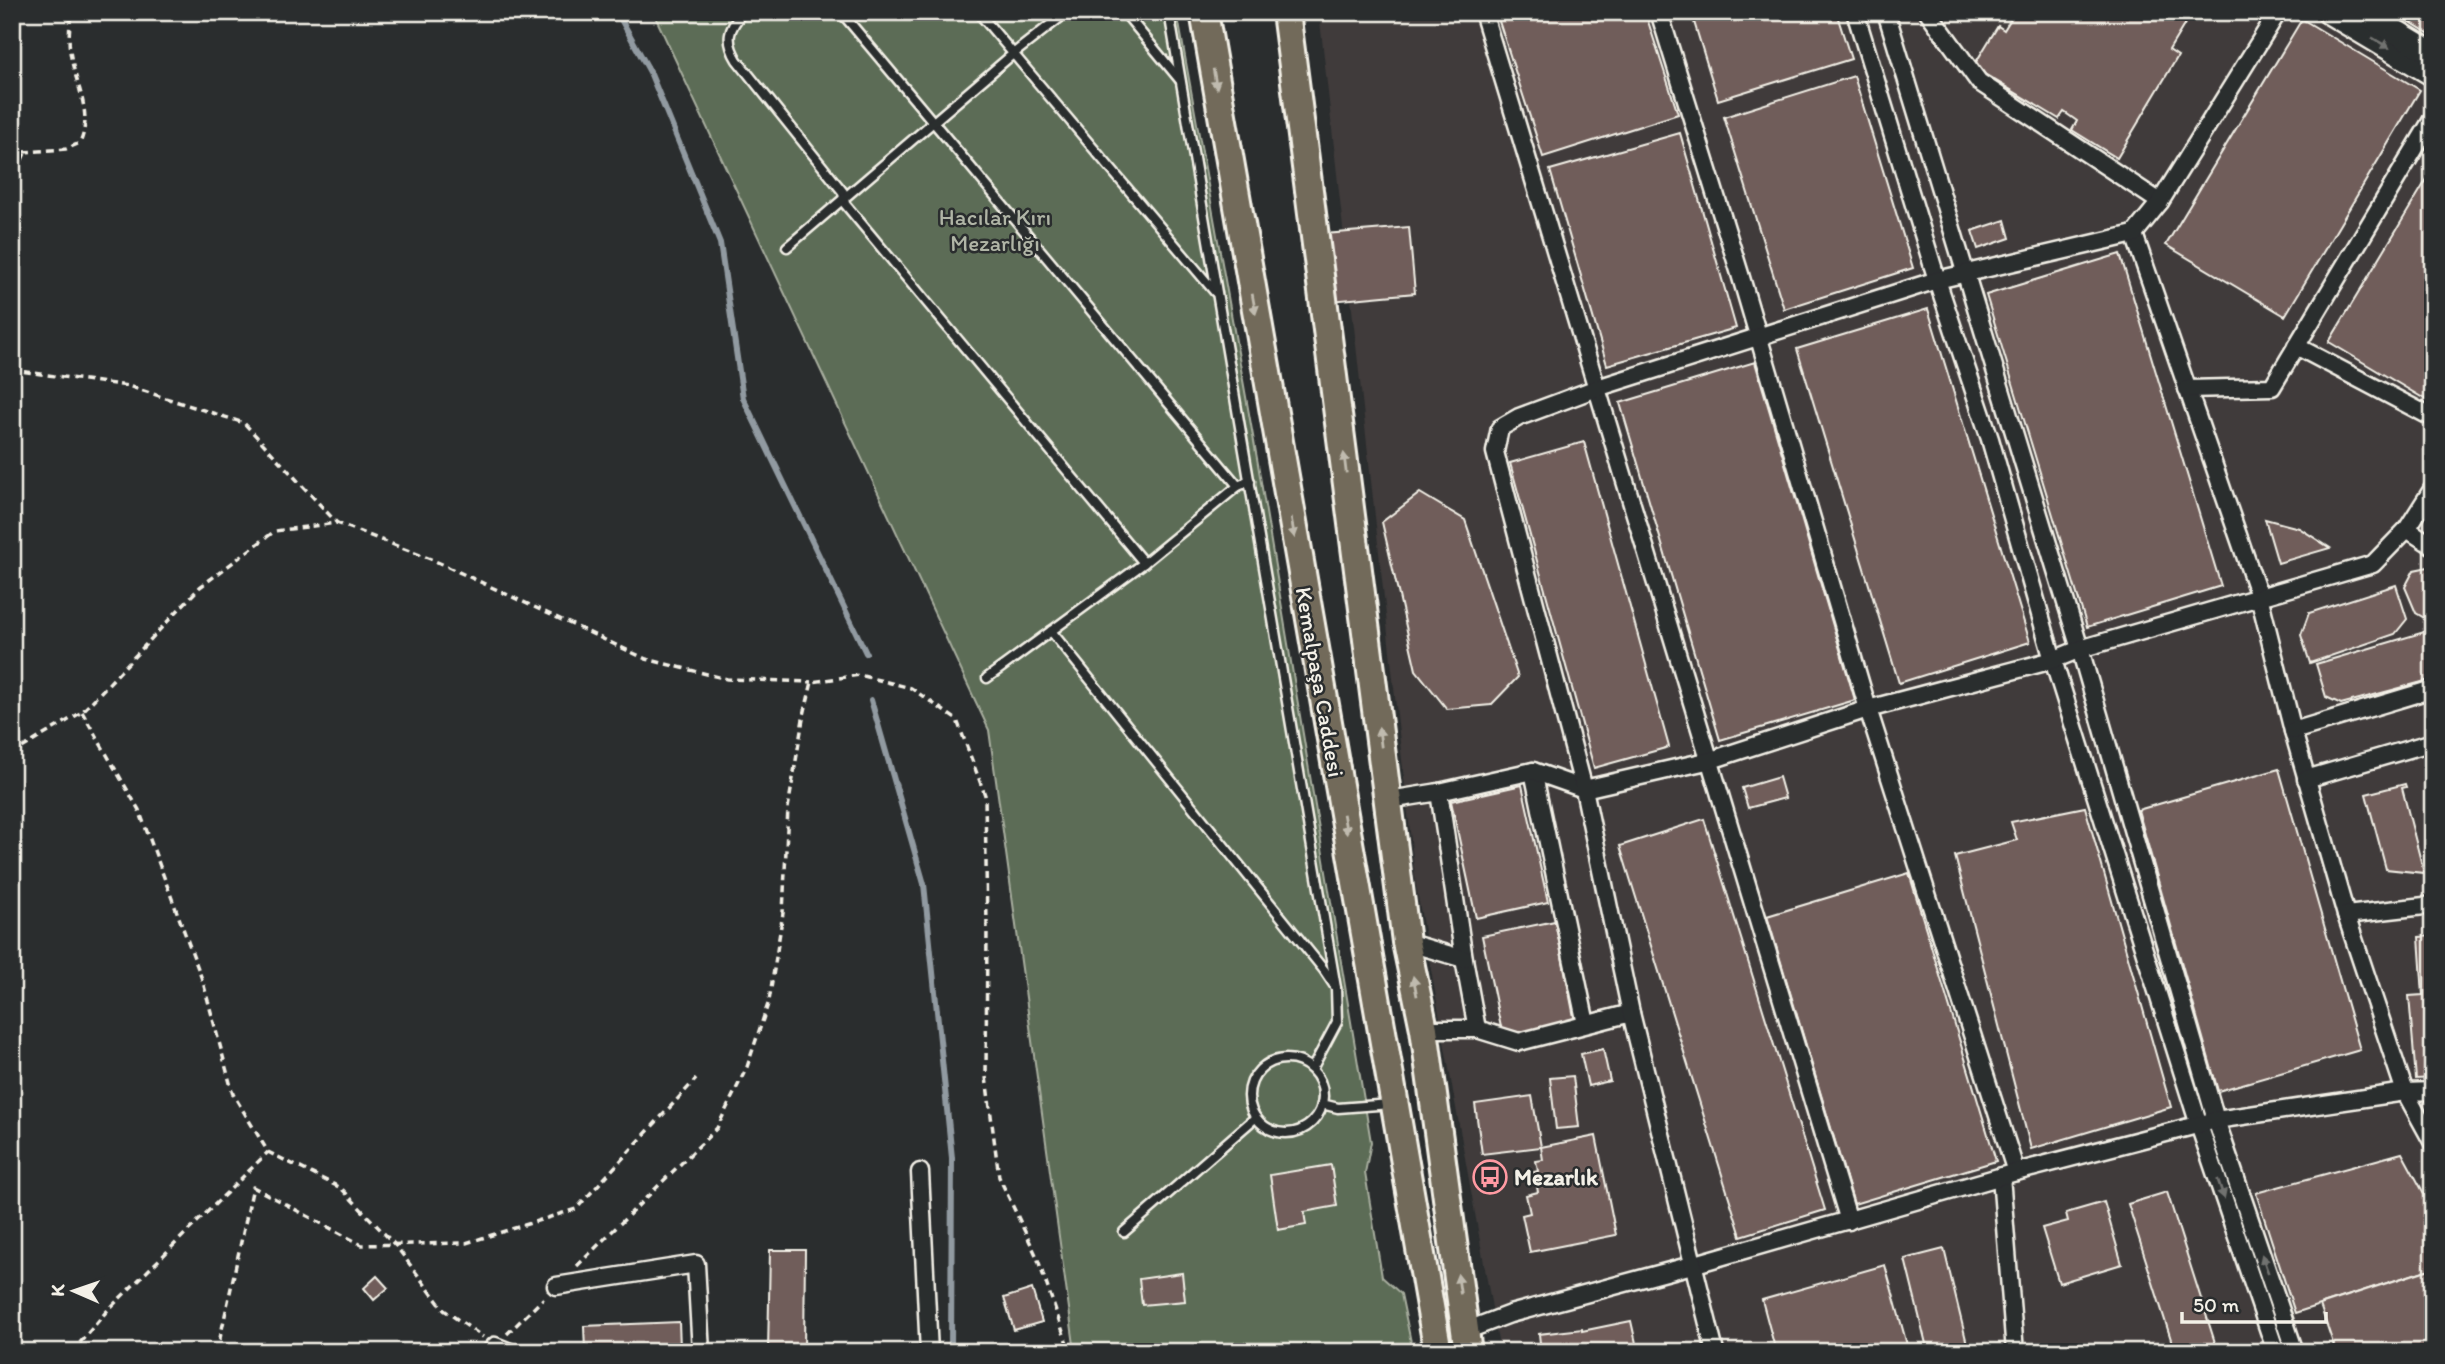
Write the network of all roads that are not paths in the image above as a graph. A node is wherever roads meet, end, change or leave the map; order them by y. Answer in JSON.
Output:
{"nodes":[{"id":1,"x":743,"y":12,"type":"edge"},
{"id":2,"x":841,"y":12,"type":"edge"},
{"id":3,"x":978,"y":12,"type":"edge"},
{"id":4,"x":1067,"y":12,"type":"edge"},
{"id":5,"x":1124,"y":12,"type":"edge"},
{"id":6,"x":1169,"y":12,"type":"edge"},
{"id":7,"x":1204,"y":12,"type":"edge"},
{"id":8,"x":1286,"y":12,"type":"edge"},
{"id":9,"x":1483,"y":12,"type":"edge"},
{"id":10,"x":1659,"y":12,"type":"edge"},
{"id":11,"x":1874,"y":12,"type":"edge"},
{"id":12,"x":1886,"y":12,"type":"edge"},
{"id":13,"x":1928,"y":12,"type":"edge"},
{"id":14,"x":2278,"y":12,"type":"edge"},
{"id":15,"x":2329,"y":12,"type":"edge"},
{"id":16,"x":2363,"y":12,"type":"edge"},
{"id":17,"x":1856,"y":15,"type":"edge"},
{"id":18,"x":1013,"y":54,"type":"junction"},
{"id":19,"x":2433,"y":54,"type":"edge"},
{"id":20,"x":2433,"y":74,"type":"edge"},
{"id":21,"x":1181,"y":81,"type":"junction"},
{"id":22,"x":2433,"y":118,"type":"edge"},
{"id":23,"x":933,"y":122,"type":"junction"},
{"id":24,"x":844,"y":198,"type":"junction"},
{"id":25,"x":2160,"y":202,"type":"junction"},
{"id":26,"x":2134,"y":234,"type":"junction"},
{"id":27,"x":787,"y":247,"type":"dead end"},
{"id":28,"x":1964,"y":274,"type":"junction"},
{"id":29,"x":1937,"y":280,"type":"junction"},
{"id":30,"x":1217,"y":294,"type":"junction"},
{"id":31,"x":1758,"y":338,"type":"junction"},
{"id":32,"x":2296,"y":346,"type":"junction"},
{"id":33,"x":1597,"y":388,"type":"junction"},
{"id":34,"x":2187,"y":389,"type":"junction"},
{"id":35,"x":2433,"y":418,"type":"edge"},
{"id":36,"x":1250,"y":481,"type":"junction"},
{"id":37,"x":1237,"y":486,"type":"junction"},
{"id":38,"x":2433,"y":488,"type":"edge"},
{"id":39,"x":2407,"y":529,"type":"junction"},
{"id":40,"x":2433,"y":546,"type":"edge"},
{"id":41,"x":1144,"y":563,"type":"junction"},
{"id":42,"x":2259,"y":596,"type":"junction"},
{"id":43,"x":1051,"y":631,"type":"junction"},
{"id":44,"x":2080,"y":649,"type":"junction"},
{"id":45,"x":2053,"y":660,"type":"junction"},
{"id":46,"x":987,"y":678,"type":"dead end"},
{"id":47,"x":2433,"y":689,"type":"edge"},
{"id":48,"x":1868,"y":709,"type":"junction"},
{"id":49,"x":2293,"y":731,"type":"junction"},
{"id":50,"x":2433,"y":741,"type":"edge"},
{"id":51,"x":1711,"y":760,"type":"junction"},
{"id":52,"x":1532,"y":771,"type":"junction"},
{"id":53,"x":2306,"y":779,"type":"junction"},
{"id":54,"x":1584,"y":789,"type":"junction"},
{"id":55,"x":1439,"y":792,"type":"junction"},
{"id":56,"x":1389,"y":800,"type":"junction"},
{"id":57,"x":2433,"y":905,"type":"edge"},
{"id":58,"x":2346,"y":915,"type":"junction"},
{"id":59,"x":1406,"y":942,"type":"junction"},
{"id":60,"x":1464,"y":959,"type":"junction"},
{"id":61,"x":1336,"y":988,"type":"junction"},
{"id":62,"x":1631,"y":1013,"type":"junction"},
{"id":63,"x":1586,"y":1024,"type":"junction"},
{"id":64,"x":1478,"y":1029,"type":"junction"},
{"id":65,"x":1423,"y":1030,"type":"junction"},
{"id":66,"x":1312,"y":1069,"type":"junction"},
{"id":67,"x":2433,"y":1091,"type":"edge"},
{"id":68,"x":2405,"y":1092,"type":"junction"},
{"id":69,"x":1322,"y":1104,"type":"junction"},
{"id":70,"x":1394,"y":1104,"type":"junction"},
{"id":71,"x":1255,"y":1118,"type":"junction"},
{"id":72,"x":2216,"y":1120,"type":"junction"},
{"id":73,"x":2199,"y":1125,"type":"junction"},
{"id":74,"x":2433,"y":1143,"type":"edge"},
{"id":75,"x":920,"y":1172,"type":"dead end"},
{"id":76,"x":2008,"y":1174,"type":"junction"},
{"id":77,"x":1849,"y":1221,"type":"junction"},
{"id":78,"x":1124,"y":1232,"type":"dead end"},
{"id":79,"x":1692,"y":1265,"type":"junction"},
{"id":80,"x":556,"y":1286,"type":"road end"},
{"id":81,"x":1467,"y":1341,"type":"edge"},
{"id":82,"x":701,"y":1352,"type":"edge"},
{"id":83,"x":929,"y":1352,"type":"edge"},
{"id":84,"x":1438,"y":1352,"type":"edge"},
{"id":85,"x":1715,"y":1352,"type":"edge"},
{"id":86,"x":2015,"y":1352,"type":"edge"},
{"id":87,"x":2276,"y":1352,"type":"edge"},
{"id":88,"x":2295,"y":1352,"type":"edge"}],
"edges":[{"from":1,"to":24,"type":"lane"},
{"from":2,"to":23,"type":"lane"},
{"from":3,"to":18,"type":"lane"},
{"from":4,"to":18,"type":"lane"},
{"from":5,"to":21,"type":"lane"},
{"from":6,"to":21,"type":"lane"},
{"from":7,"to":70,"type":"main road","name":"Kemalpaşa Caddesi","one_way":true},
{"from":56,"to":8,"type":"main road","one_way":true},
{"from":9,"to":33,"type":"street"},
{"from":10,"to":31,"type":"street"},
{"from":11,"to":17,"type":"street"},
{"from":12,"to":28,"type":"street"},
{"from":13,"to":25,"type":"street"},
{"from":14,"to":25,"type":"street"},
{"from":15,"to":20,"type":"street","one_way":true},
{"from":16,"to":19,"type":"street"},
{"from":17,"to":29,"type":"street"},
{"from":18,"to":23,"type":"lane"},
{"from":18,"to":30,"type":"lane"},
{"from":21,"to":30,"type":"lane"},
{"from":22,"to":32,"type":"street"},
{"from":23,"to":24,"type":"lane"},
{"from":23,"to":37,"type":"lane"},
{"from":24,"to":27,"type":"lane"},
{"from":24,"to":41,"type":"lane"},
{"from":25,"to":26,"type":"street"},
{"from":26,"to":28,"type":"street"},
{"from":26,"to":34,"type":"street"},
{"from":28,"to":29,"type":"street"},
{"from":28,"to":44,"type":"street"},
{"from":29,"to":31,"type":"street"},
{"from":29,"to":45,"type":"street"},
{"from":30,"to":36,"type":"lane"},
{"from":31,"to":33,"type":"street"},
{"from":31,"to":48,"type":"street"},
{"from":32,"to":34,"type":"street"},
{"from":32,"to":35,"type":"street"},
{"from":33,"to":51,"type":"street"},
{"from":33,"to":54,"type":"street"},
{"from":34,"to":42,"type":"street"},
{"from":36,"to":37,"type":"lane"},
{"from":36,"to":61,"type":"lane"},
{"from":37,"to":41,"type":"lane"},
{"from":38,"to":39,"type":"street"},
{"from":39,"to":40,"type":"street"},
{"from":39,"to":42,"type":"street"},
{"from":41,"to":43,"type":"lane"},
{"from":42,"to":44,"type":"street"},
{"from":42,"to":49,"type":"street"},
{"from":43,"to":46,"type":"lane"},
{"from":43,"to":61,"type":"lane"},
{"from":44,"to":45,"type":"street"},
{"from":44,"to":72,"type":"street"},
{"from":45,"to":48,"type":"street"},
{"from":45,"to":73,"type":"street"},
{"from":47,"to":49,"type":"street"},
{"from":48,"to":51,"type":"street"},
{"from":48,"to":76,"type":"street"},
{"from":49,"to":53,"type":"street"},
{"from":50,"to":53,"type":"street"},
{"from":51,"to":54,"type":"street"},
{"from":51,"to":77,"type":"street"},
{"from":52,"to":54,"type":"street"},
{"from":52,"to":55,"type":"street"},
{"from":52,"to":63,"type":"street"},
{"from":53,"to":58,"type":"street"},
{"from":54,"to":62,"type":"street"},
{"from":55,"to":56,"type":"street"},
{"from":55,"to":60,"type":"street"},
{"from":56,"to":59,"type":"main road"},
{"from":57,"to":58,"type":"street"},
{"from":58,"to":68,"type":"street"},
{"from":59,"to":60,"type":"street"},
{"from":65,"to":59,"type":"main road","one_way":true},
{"from":60,"to":64,"type":"street"},
{"from":61,"to":66,"type":"lane"},
{"from":62,"to":63,"type":"street"},
{"from":62,"to":79,"type":"street"},
{"from":63,"to":64,"type":"street"},
{"from":64,"to":65,"type":"street"},
{"from":81,"to":65,"type":"main road","one_way":true},
{"from":66,"to":69,"type":"lane"},
{"from":66,"to":71,"type":"lane"},
{"from":67,"to":68,"type":"street"},
{"from":68,"to":72,"type":"street"},
{"from":68,"to":74,"type":"street"},
{"from":69,"to":70,"type":"lane"},
{"from":69,"to":71,"type":"lane"},
{"from":70,"to":84,"type":"main road","name":"Kemalpaşa Caddesi"},
{"from":71,"to":78,"type":"lane"},
{"from":72,"to":73,"type":"street"},
{"from":88,"to":72,"type":"street","one_way":true},
{"from":73,"to":76,"type":"street"},
{"from":73,"to":87,"type":"street","one_way":true},
{"from":75,"to":83,"type":"street"},
{"from":76,"to":77,"type":"street"},
{"from":76,"to":86,"type":"street"},
{"from":77,"to":79,"type":"street"},
{"from":79,"to":81,"type":"street"},
{"from":79,"to":85,"type":"street"},
{"from":80,"to":82,"type":"street"}]}
